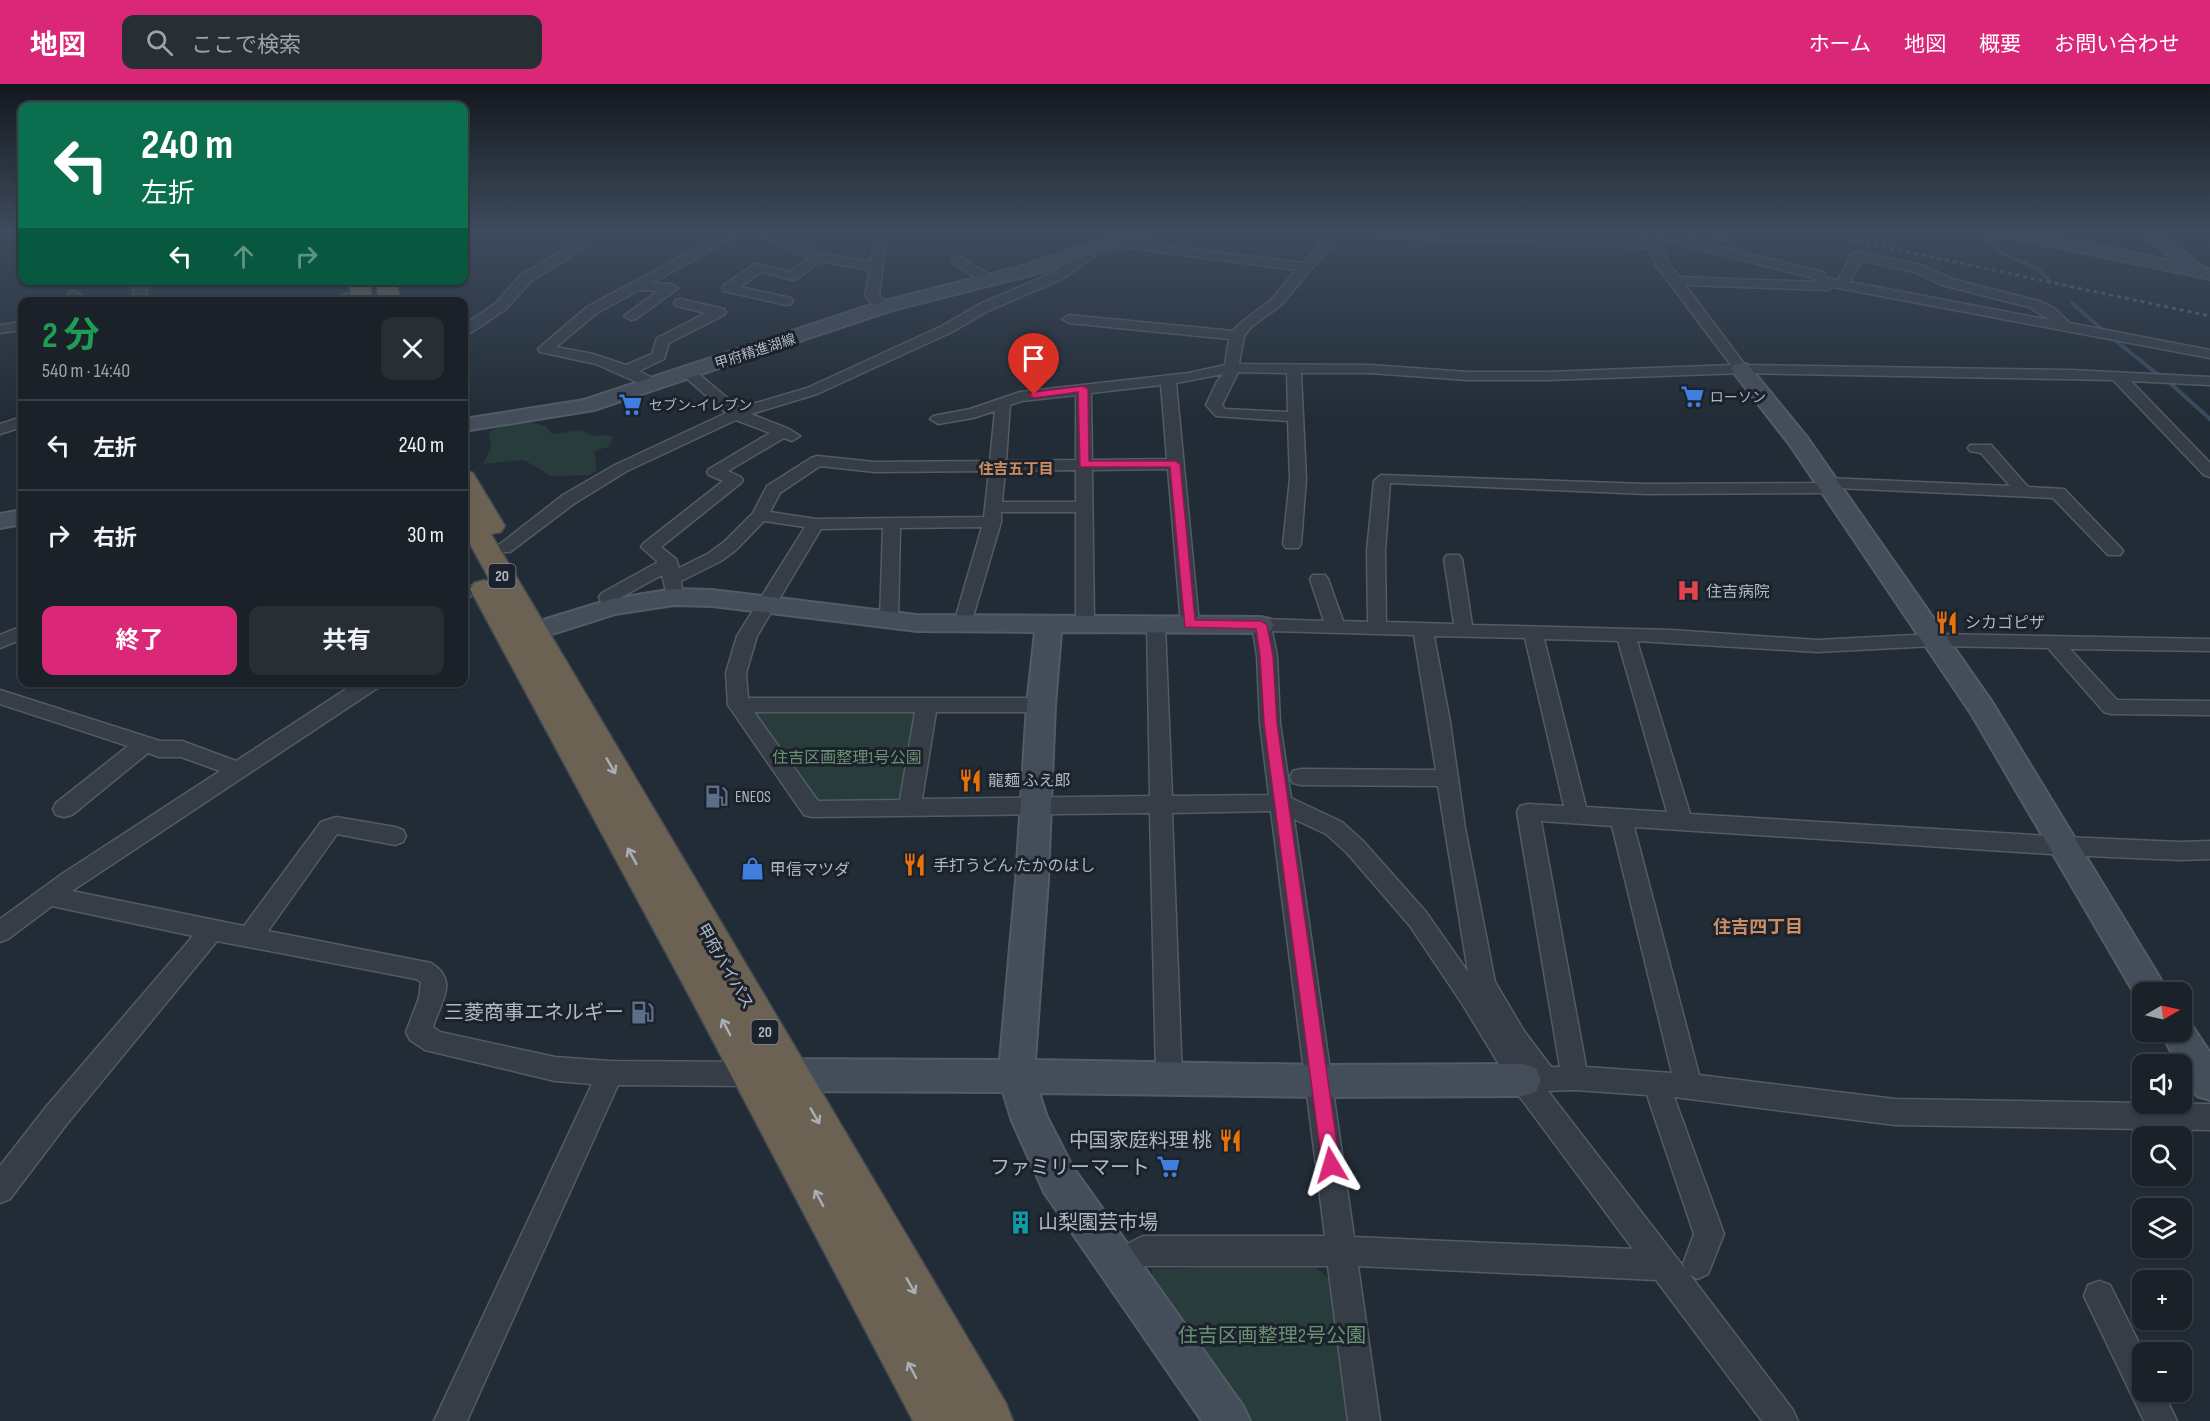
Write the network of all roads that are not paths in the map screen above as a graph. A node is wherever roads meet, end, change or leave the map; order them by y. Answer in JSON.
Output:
{"nodes":[{"id":1,"x":513,"y":292,"type":"edge"},
{"id":2,"x":623,"y":292,"type":"edge"},
{"id":3,"x":666,"y":292,"type":"edge"},
{"id":4,"x":748,"y":292,"type":"edge"},
{"id":5,"x":873,"y":292,"type":"edge"},
{"id":6,"x":940,"y":292,"type":"edge"},
{"id":7,"x":1019,"y":292,"type":"edge"},
{"id":8,"x":1283,"y":292,"type":"edge"},
{"id":9,"x":1684,"y":292,"type":"edge"},
{"id":10,"x":1945,"y":292,"type":"edge"},
{"id":11,"x":1986,"y":292,"type":"edge"},
{"id":12,"x":786,"y":301,"type":"dead end"},
{"id":13,"x":681,"y":303,"type":"dead end"},
{"id":14,"x":883,"y":307,"type":"junction"},
{"id":15,"x":631,"y":316,"type":"dead end"},
{"id":16,"x":1069,"y":319,"type":"dead end"},
{"id":17,"x":18,"y":327,"type":"edge"},
{"id":18,"x":2066,"y":327,"type":"junction"},
{"id":19,"x":468,"y":328,"type":"edge"},
{"id":20,"x":0,"y":329,"type":"edge"},
{"id":21,"x":1237,"y":336,"type":"junction"},
{"id":22,"x":2210,"y":354,"type":"edge"},
{"id":23,"x":1233,"y":368,"type":"junction"},
{"id":24,"x":1294,"y":368,"type":"junction"},
{"id":25,"x":1741,"y":369,"type":"junction"},
{"id":26,"x":628,"y":370,"type":"junction"},
{"id":27,"x":689,"y":373,"type":"junction"},
{"id":28,"x":2118,"y":377,"type":"junction"},
{"id":29,"x":1168,"y":380,"type":"junction"},
{"id":30,"x":2209,"y":381,"type":"edge"},
{"id":31,"x":655,"y":385,"type":"junction"},
{"id":32,"x":1083,"y":389,"type":"junction"},
{"id":33,"x":1003,"y":402,"type":"junction"},
{"id":34,"x":736,"y":414,"type":"junction"},
{"id":35,"x":1295,"y":417,"type":"junction"},
{"id":36,"x":938,"y":419,"type":"dead end"},
{"id":37,"x":18,"y":423,"type":"edge"},
{"id":38,"x":468,"y":424,"type":"edge"},
{"id":39,"x":0,"y":429,"type":"edge"},
{"id":40,"x":1976,"y":448,"type":"dead end"},
{"id":41,"x":1175,"y":464,"type":"junction"},
{"id":42,"x":998,"y":465,"type":"junction"},
{"id":43,"x":1084,"y":465,"type":"junction"},
{"id":44,"x":2210,"y":472,"type":"edge"},
{"id":45,"x":468,"y":485,"type":"edge"},
{"id":46,"x":1829,"y":486,"type":"junction"},
{"id":47,"x":2024,"y":492,"type":"junction"},
{"id":48,"x":1085,"y":507,"type":"junction"},
{"id":49,"x":993,"y":514,"type":"junction"},
{"id":50,"x":759,"y":515,"type":"junction"},
{"id":51,"x":468,"y":517,"type":"edge"},
{"id":52,"x":18,"y":518,"type":"edge"},
{"id":53,"x":0,"y":521,"type":"edge"},
{"id":54,"x":892,"y":522,"type":"junction"},
{"id":55,"x":816,"y":524,"type":"junction"},
{"id":56,"x":1292,"y":544,"type":"dead end"},
{"id":57,"x":504,"y":548,"type":"junction"},
{"id":58,"x":2114,"y":551,"type":"dead end"},
{"id":59,"x":468,"y":557,"type":"edge"},
{"id":60,"x":1453,"y":559,"type":"dead end"},
{"id":61,"x":1319,"y":579,"type":"dead end"},
{"id":62,"x":672,"y":580,"type":"junction"},
{"id":63,"x":468,"y":597,"type":"edge"},
{"id":64,"x":765,"y":605,"type":"junction"},
{"id":65,"x":612,"y":607,"type":"junction"},
{"id":66,"x":890,"y":621,"type":"junction"},
{"id":67,"x":963,"y":622,"type":"junction"},
{"id":68,"x":1085,"y":623,"type":"junction"},
{"id":69,"x":1049,"y":624,"type":"junction"},
{"id":70,"x":1156,"y":624,"type":"junction"},
{"id":71,"x":1190,"y":624,"type":"junction"},
{"id":72,"x":1261,"y":625,"type":"junction"},
{"id":73,"x":1336,"y":627,"type":"junction"},
{"id":74,"x":1377,"y":628,"type":"junction"},
{"id":75,"x":1423,"y":630,"type":"junction"},
{"id":76,"x":1464,"y":631,"type":"junction"},
{"id":77,"x":1533,"y":632,"type":"junction"},
{"id":78,"x":18,"y":635,"type":"edge"},
{"id":79,"x":1626,"y":635,"type":"junction"},
{"id":80,"x":537,"y":640,"type":"junction"},
{"id":81,"x":1934,"y":640,"type":"junction"},
{"id":82,"x":0,"y":642,"type":"edge"},
{"id":83,"x":2053,"y":642,"type":"junction"},
{"id":84,"x":2210,"y":645,"type":"edge"},
{"id":85,"x":364,"y":687,"type":"edge"},
{"id":86,"x":0,"y":697,"type":"edge"},
{"id":87,"x":927,"y":704,"type":"junction"},
{"id":88,"x":738,"y":705,"type":"junction"},
{"id":89,"x":1041,"y":705,"type":"junction"},
{"id":90,"x":2210,"y":708,"type":"edge"},
{"id":91,"x":571,"y":720,"type":"junction"},
{"id":92,"x":145,"y":744,"type":"junction"},
{"id":93,"x":238,"y":770,"type":"junction"},
{"id":94,"x":1301,"y":777,"type":"dead end"},
{"id":95,"x":1446,"y":778,"type":"junction"},
{"id":96,"x":1281,"y":803,"type":"junction"},
{"id":97,"x":1162,"y":804,"type":"junction"},
{"id":98,"x":1035,"y":807,"type":"junction"},
{"id":99,"x":64,"y":809,"type":"dead end"},
{"id":100,"x":909,"y":809,"type":"junction"},
{"id":101,"x":1576,"y":815,"type":"junction"},
{"id":102,"x":1621,"y":818,"type":"junction"},
{"id":103,"x":1681,"y":821,"type":"junction"},
{"id":104,"x":395,"y":836,"type":"dead end"},
{"id":105,"x":2065,"y":846,"type":"junction"},
{"id":106,"x":2210,"y":849,"type":"edge"},
{"id":107,"x":49,"y":896,"type":"junction"},
{"id":108,"x":212,"y":930,"type":"junction"},
{"id":109,"x":0,"y":932,"type":"edge"},
{"id":110,"x":250,"y":937,"type":"junction"},
{"id":111,"x":2145,"y":982,"type":"edge"},
{"id":112,"x":2183,"y":1042,"type":"edge"},
{"id":113,"x":609,"y":1073,"type":"junction"},
{"id":114,"x":752,"y":1074,"type":"junction"},
{"id":115,"x":791,"y":1076,"type":"junction"},
{"id":116,"x":1016,"y":1077,"type":"junction"},
{"id":117,"x":1169,"y":1077,"type":"junction"},
{"id":118,"x":1575,"y":1078,"type":"junction"},
{"id":119,"x":1534,"y":1080,"type":"junction"},
{"id":120,"x":1320,"y":1082,"type":"junction"},
{"id":121,"x":1656,"y":1083,"type":"junction"},
{"id":122,"x":2210,"y":1084,"type":"edge"},
{"id":123,"x":1689,"y":1086,"type":"junction"},
{"id":124,"x":2210,"y":1117,"type":"edge"},
{"id":125,"x":2,"y":1184,"type":"edge"},
{"id":126,"x":1342,"y":1251,"type":"junction"},
{"id":127,"x":1117,"y":1264,"type":"junction"},
{"id":128,"x":1698,"y":1264,"type":"dead end"},
{"id":129,"x":1663,"y":1265,"type":"junction"},
{"id":130,"x":2099,"y":1296,"type":"dead end"},
{"id":131,"x":2132,"y":1363,"type":"edge"},
{"id":132,"x":2151,"y":1402,"type":"edge"},
{"id":133,"x":450,"y":1421,"type":"edge"},
{"id":134,"x":939,"y":1421,"type":"edge"},
{"id":135,"x":988,"y":1421,"type":"edge"},
{"id":136,"x":1228,"y":1421,"type":"edge"},
{"id":137,"x":1364,"y":1421,"type":"edge"},
{"id":138,"x":1782,"y":1421,"type":"edge"},
{"id":139,"x":2160,"y":1421,"type":"edge"}],
"edges":[{"from":1,"to":19,"type":"street"},
{"from":2,"to":26,"type":"street"},
{"from":3,"to":15,"type":"street"},
{"from":4,"to":12,"type":"street"},
{"from":5,"to":14,"type":"street"},
{"from":6,"to":14,"type":"street","name":"甲府精進湖線"},
{"from":7,"to":34,"type":"street"},
{"from":8,"to":21,"type":"street"},
{"from":9,"to":25,"type":"street"},
{"from":10,"to":18,"type":"street"},
{"from":11,"to":18,"type":"street"},
{"from":13,"to":26,"type":"street"},
{"from":14,"to":27,"type":"street","name":"甲府精進湖線"},
{"from":16,"to":21,"type":"street"},
{"from":17,"to":20,"type":"street"},
{"from":18,"to":22,"type":"street"},
{"from":21,"to":23,"type":"street"},
{"from":23,"to":24,"type":"street"},
{"from":23,"to":29,"type":"street"},
{"from":23,"to":35,"type":"street"},
{"from":24,"to":25,"type":"street"},
{"from":24,"to":35,"type":"street"},
{"from":25,"to":28,"type":"street"},
{"from":25,"to":46,"type":"street"},
{"from":26,"to":31,"type":"street"},
{"from":27,"to":31,"type":"street","name":"甲府精進湖線"},
{"from":27,"to":34,"type":"street"},
{"from":28,"to":30,"type":"street"},
{"from":28,"to":44,"type":"street"},
{"from":29,"to":32,"type":"street"},
{"from":29,"to":41,"type":"street"},
{"from":31,"to":38,"type":"street","name":"甲府精進湖線"},
{"from":32,"to":33,"type":"street"},
{"from":32,"to":43,"type":"street"},
{"from":33,"to":36,"type":"street"},
{"from":33,"to":42,"type":"street"},
{"from":34,"to":57,"type":"street"},
{"from":34,"to":62,"type":"street"},
{"from":35,"to":56,"type":"street"},
{"from":37,"to":39,"type":"street"},
{"from":40,"to":47,"type":"street"},
{"from":41,"to":43,"type":"street"},
{"from":41,"to":71,"type":"street"},
{"from":42,"to":43,"type":"street"},
{"from":42,"to":49,"type":"street"},
{"from":42,"to":50,"type":"street"},
{"from":43,"to":48,"type":"street"},
{"from":45,"to":57,"type":"highway"},
{"from":46,"to":47,"type":"street"},
{"from":46,"to":74,"type":"street"},
{"from":46,"to":81,"type":"street"},
{"from":47,"to":58,"type":"street"},
{"from":48,"to":49,"type":"street"},
{"from":48,"to":68,"type":"street"},
{"from":49,"to":54,"type":"street"},
{"from":49,"to":67,"type":"street"},
{"from":50,"to":55,"type":"street"},
{"from":50,"to":62,"type":"street"},
{"from":51,"to":80,"type":"highway","name":"甲府バイパス","number":"20"},
{"from":52,"to":53,"type":"street"},
{"from":54,"to":55,"type":"street"},
{"from":54,"to":66,"type":"street"},
{"from":55,"to":64,"type":"street"},
{"from":57,"to":80,"type":"highway"},
{"from":59,"to":80,"type":"highway","name":"甲府バイパス","number":"20"},
{"from":60,"to":76,"type":"street"},
{"from":61,"to":73,"type":"street"},
{"from":62,"to":64,"type":"street"},
{"from":62,"to":65,"type":"street"},
{"from":62,"to":65,"type":"street"},
{"from":63,"to":91,"type":"highway"},
{"from":64,"to":66,"type":"street"},
{"from":64,"to":88,"type":"street"},
{"from":65,"to":80,"type":"street"},
{"from":66,"to":67,"type":"street"},
{"from":67,"to":69,"type":"street"},
{"from":68,"to":69,"type":"street"},
{"from":68,"to":70,"type":"street"},
{"from":69,"to":89,"type":"street"},
{"from":70,"to":71,"type":"street"},
{"from":70,"to":97,"type":"street"},
{"from":71,"to":72,"type":"street"},
{"from":72,"to":73,"type":"street"},
{"from":72,"to":96,"type":"street"},
{"from":73,"to":74,"type":"street"},
{"from":74,"to":75,"type":"street"},
{"from":75,"to":76,"type":"street"},
{"from":75,"to":95,"type":"street"},
{"from":76,"to":77,"type":"street"},
{"from":77,"to":79,"type":"street"},
{"from":77,"to":101,"type":"street"},
{"from":78,"to":82,"type":"street"},
{"from":79,"to":81,"type":"street"},
{"from":79,"to":103,"type":"street"},
{"from":80,"to":91,"type":"highway","name":"甲府バイパス","number":"20"},
{"from":81,"to":83,"type":"street"},
{"from":81,"to":105,"type":"street"},
{"from":83,"to":84,"type":"street"},
{"from":83,"to":90,"type":"street"},
{"from":85,"to":93,"type":"street"},
{"from":86,"to":92,"type":"street"},
{"from":87,"to":88,"type":"street"},
{"from":87,"to":89,"type":"street"},
{"from":87,"to":100,"type":"street"},
{"from":88,"to":100,"type":"street"},
{"from":89,"to":98,"type":"street"},
{"from":114,"to":91,"type":"highway","name":"甲府バイパス","number":"20","one_way":true},
{"from":91,"to":115,"type":"highway","name":"甲府バイパス","number":"20","one_way":true},
{"from":92,"to":93,"type":"street"},
{"from":92,"to":99,"type":"street"},
{"from":93,"to":107,"type":"street"},
{"from":94,"to":95,"type":"street"},
{"from":95,"to":119,"type":"street"},
{"from":96,"to":97,"type":"street"},
{"from":96,"to":119,"type":"street"},
{"from":96,"to":120,"type":"street"},
{"from":97,"to":98,"type":"street"},
{"from":97,"to":117,"type":"street"},
{"from":98,"to":100,"type":"street"},
{"from":98,"to":116,"type":"street"},
{"from":101,"to":102,"type":"street"},
{"from":101,"to":118,"type":"street"},
{"from":102,"to":103,"type":"street"},
{"from":102,"to":123,"type":"street"},
{"from":103,"to":105,"type":"street"},
{"from":104,"to":110,"type":"street"},
{"from":105,"to":106,"type":"street"},
{"from":105,"to":111,"type":"street"},
{"from":107,"to":108,"type":"street"},
{"from":107,"to":109,"type":"street"},
{"from":108,"to":110,"type":"street"},
{"from":108,"to":125,"type":"street"},
{"from":110,"to":113,"type":"street"},
{"from":112,"to":122,"type":"street"},
{"from":113,"to":114,"type":"street"},
{"from":113,"to":133,"type":"street"},
{"from":114,"to":115,"type":"street"},
{"from":134,"to":114,"type":"highway","name":"甲府バイパス","number":"20","one_way":true},
{"from":115,"to":116,"type":"street"},
{"from":115,"to":135,"type":"highway","name":"甲府バイパス","number":"20","one_way":true},
{"from":116,"to":117,"type":"street"},
{"from":116,"to":127,"type":"street"},
{"from":117,"to":120,"type":"street"},
{"from":118,"to":119,"type":"street"},
{"from":118,"to":121,"type":"street"},
{"from":119,"to":120,"type":"street"},
{"from":119,"to":129,"type":"street"},
{"from":120,"to":126,"type":"street"},
{"from":121,"to":123,"type":"street"},
{"from":121,"to":128,"type":"street"},
{"from":123,"to":124,"type":"street"},
{"from":126,"to":127,"type":"street"},
{"from":126,"to":129,"type":"street"},
{"from":126,"to":137,"type":"street"},
{"from":127,"to":136,"type":"street"},
{"from":129,"to":138,"type":"street"},
{"from":130,"to":131,"type":"street"},
{"from":132,"to":139,"type":"street"}]}
